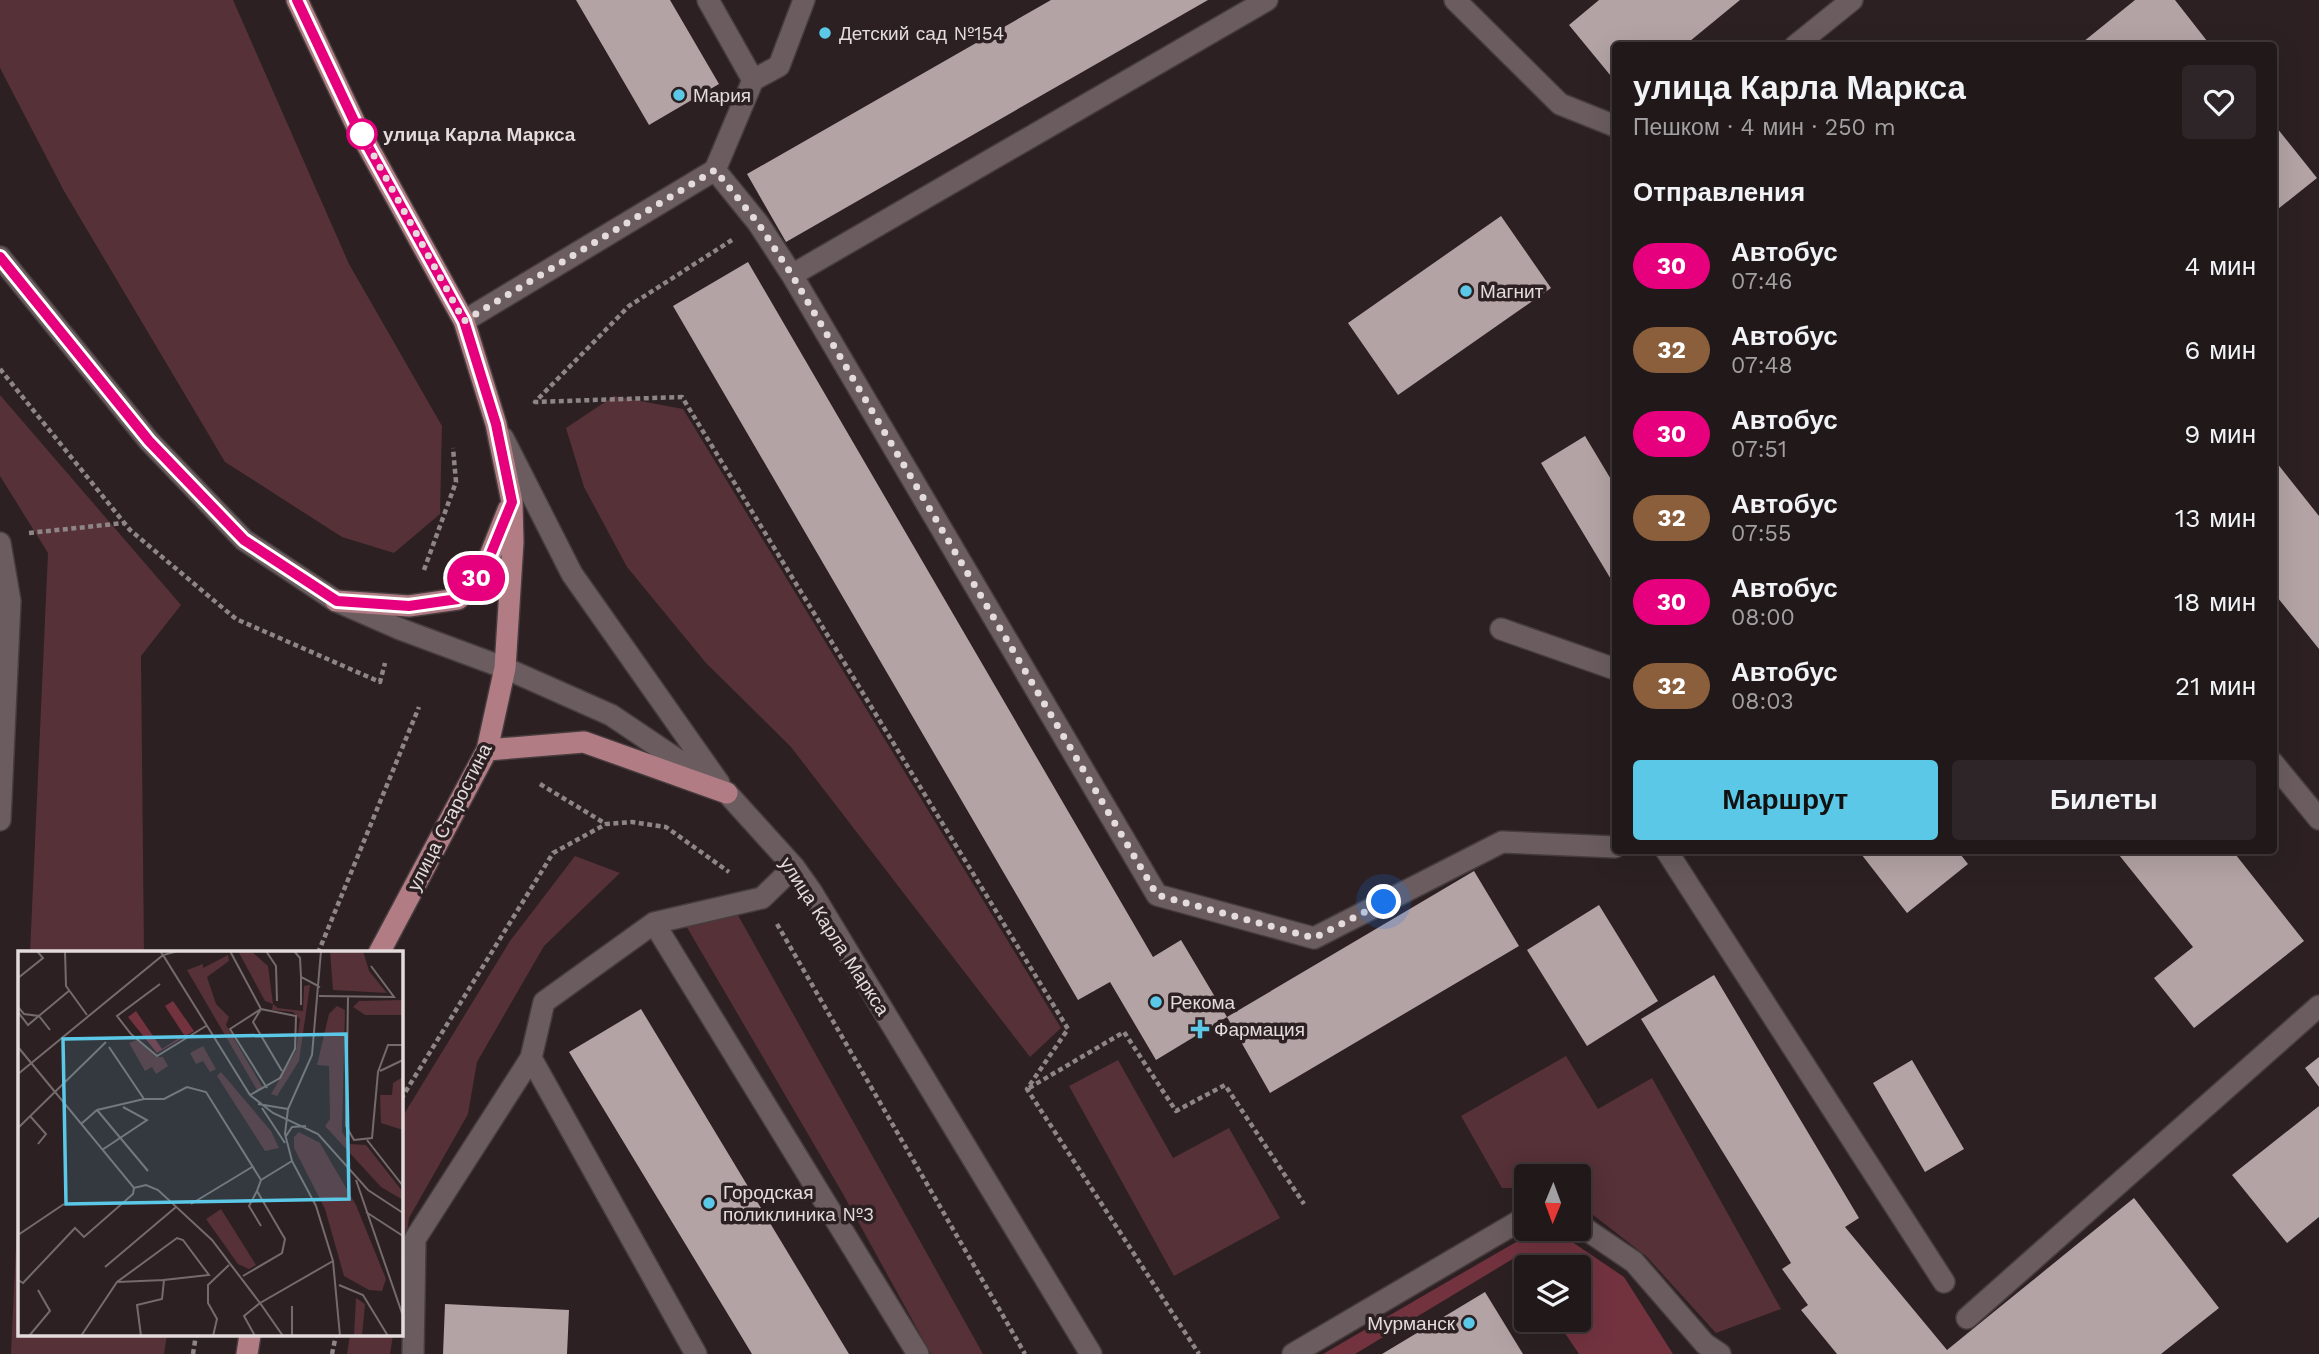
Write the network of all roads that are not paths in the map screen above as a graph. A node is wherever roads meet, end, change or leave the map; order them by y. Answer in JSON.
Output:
{"nodes":[{"id":1,"x":297,"y":0,"type":"edge"},
{"id":2,"x":708,"y":0,"type":"edge"},
{"id":3,"x":804,"y":0,"type":"edge"},
{"id":4,"x":1267,"y":0,"type":"edge"},
{"id":5,"x":1455,"y":0,"type":"edge"},
{"id":6,"x":1852,"y":0,"type":"edge"},
{"id":7,"x":1800,"y":42,"type":"edge"},
{"id":8,"x":753,"y":80,"type":"junction"},
{"id":9,"x":1612,"y":125,"type":"edge"},
{"id":10,"x":715,"y":170,"type":"junction"},
{"id":11,"x":0,"y":257,"type":"edge"},
{"id":12,"x":792,"y":275,"type":"junction"},
{"id":13,"x":464,"y":321,"type":"junction"},
{"id":14,"x":496,"y":424,"type":"junction"},
{"id":15,"x":512,"y":502,"type":"junction"},
{"id":16,"x":0,"y":543,"type":"edge"},
{"id":17,"x":337,"y":601,"type":"junction"},
{"id":18,"x":1502,"y":629,"type":"dead end"},
{"id":19,"x":505,"y":668,"type":"junction"},
{"id":20,"x":1612,"y":668,"type":"edge"},
{"id":21,"x":487,"y":750,"type":"junction"},
{"id":22,"x":2277,"y":768,"type":"edge"},
{"id":23,"x":727,"y":793,"type":"junction"},
{"id":24,"x":0,"y":820,"type":"edge"},
{"id":25,"x":2319,"y":820,"type":"edge"},
{"id":26,"x":1612,"y":847,"type":"edge"},
{"id":27,"x":1669,"y":854,"type":"edge"},
{"id":28,"x":794,"y":866,"type":"junction"},
{"id":29,"x":654,"y":923,"type":"junction"},
{"id":30,"x":380,"y":951,"type":"edge"},
{"id":31,"x":2319,"y":1006,"type":"edge"},
{"id":32,"x":531,"y":1058,"type":"junction"},
{"id":33,"x":1514,"y":1224,"type":"edge"},
{"id":34,"x":1591,"y":1233,"type":"edge"},
{"id":35,"x":1944,"y":1282,"type":"dead end"},
{"id":36,"x":1967,"y":1318,"type":"dead end"},
{"id":37,"x":250,"y":1336,"type":"edge"},
{"id":38,"x":247,"y":1354,"type":"edge"},
{"id":39,"x":413,"y":1354,"type":"edge"},
{"id":40,"x":696,"y":1354,"type":"edge"},
{"id":41,"x":919,"y":1354,"type":"edge"},
{"id":42,"x":1091,"y":1354,"type":"edge"},
{"id":43,"x":1293,"y":1354,"type":"edge"},
{"id":44,"x":1720,"y":1354,"type":"edge"}],
"edges":[{"from":1,"to":13,"type":"main road"},
{"from":2,"to":8,"type":"street"},
{"from":3,"to":8,"type":"street"},
{"from":4,"to":12,"type":"street"},
{"from":5,"to":9,"type":"street"},
{"from":6,"to":7,"type":"street"},
{"from":8,"to":10,"type":"street"},
{"from":10,"to":12,"type":"street"},
{"from":10,"to":13,"type":"street"},
{"from":11,"to":17,"type":"street","name":"улица Карла Маркса"},
{"from":12,"to":26,"type":"street"},
{"from":13,"to":14,"type":"main road"},
{"from":14,"to":15,"type":"main road","name":"улица Старостина"},
{"from":14,"to":23,"type":"street"},
{"from":15,"to":17,"type":"main road"},
{"from":15,"to":19,"type":"main road","name":"улица Старостина"},
{"from":16,"to":24,"type":"street"},
{"from":17,"to":19,"type":"street","name":"улица Карла Маркса"},
{"from":18,"to":20,"type":"street"},
{"from":19,"to":21,"type":"main road","name":"улица Старостина"},
{"from":19,"to":23,"type":"street","name":"улица Карла Маркса"},
{"from":21,"to":23,"type":"main road"},
{"from":21,"to":30,"type":"main road","name":"улица Старостина"},
{"from":22,"to":25,"type":"street"},
{"from":23,"to":28,"type":"street","name":"улица Карла Маркса"},
{"from":27,"to":35,"type":"street"},
{"from":28,"to":29,"type":"street"},
{"from":28,"to":42,"type":"street","name":"улица Карла Маркса"},
{"from":29,"to":32,"type":"street"},
{"from":29,"to":41,"type":"street"},
{"from":31,"to":36,"type":"street"},
{"from":32,"to":39,"type":"street"},
{"from":32,"to":40,"type":"street"},
{"from":33,"to":43,"type":"street"},
{"from":34,"to":44,"type":"street"},
{"from":37,"to":38,"type":"main road"}]}
